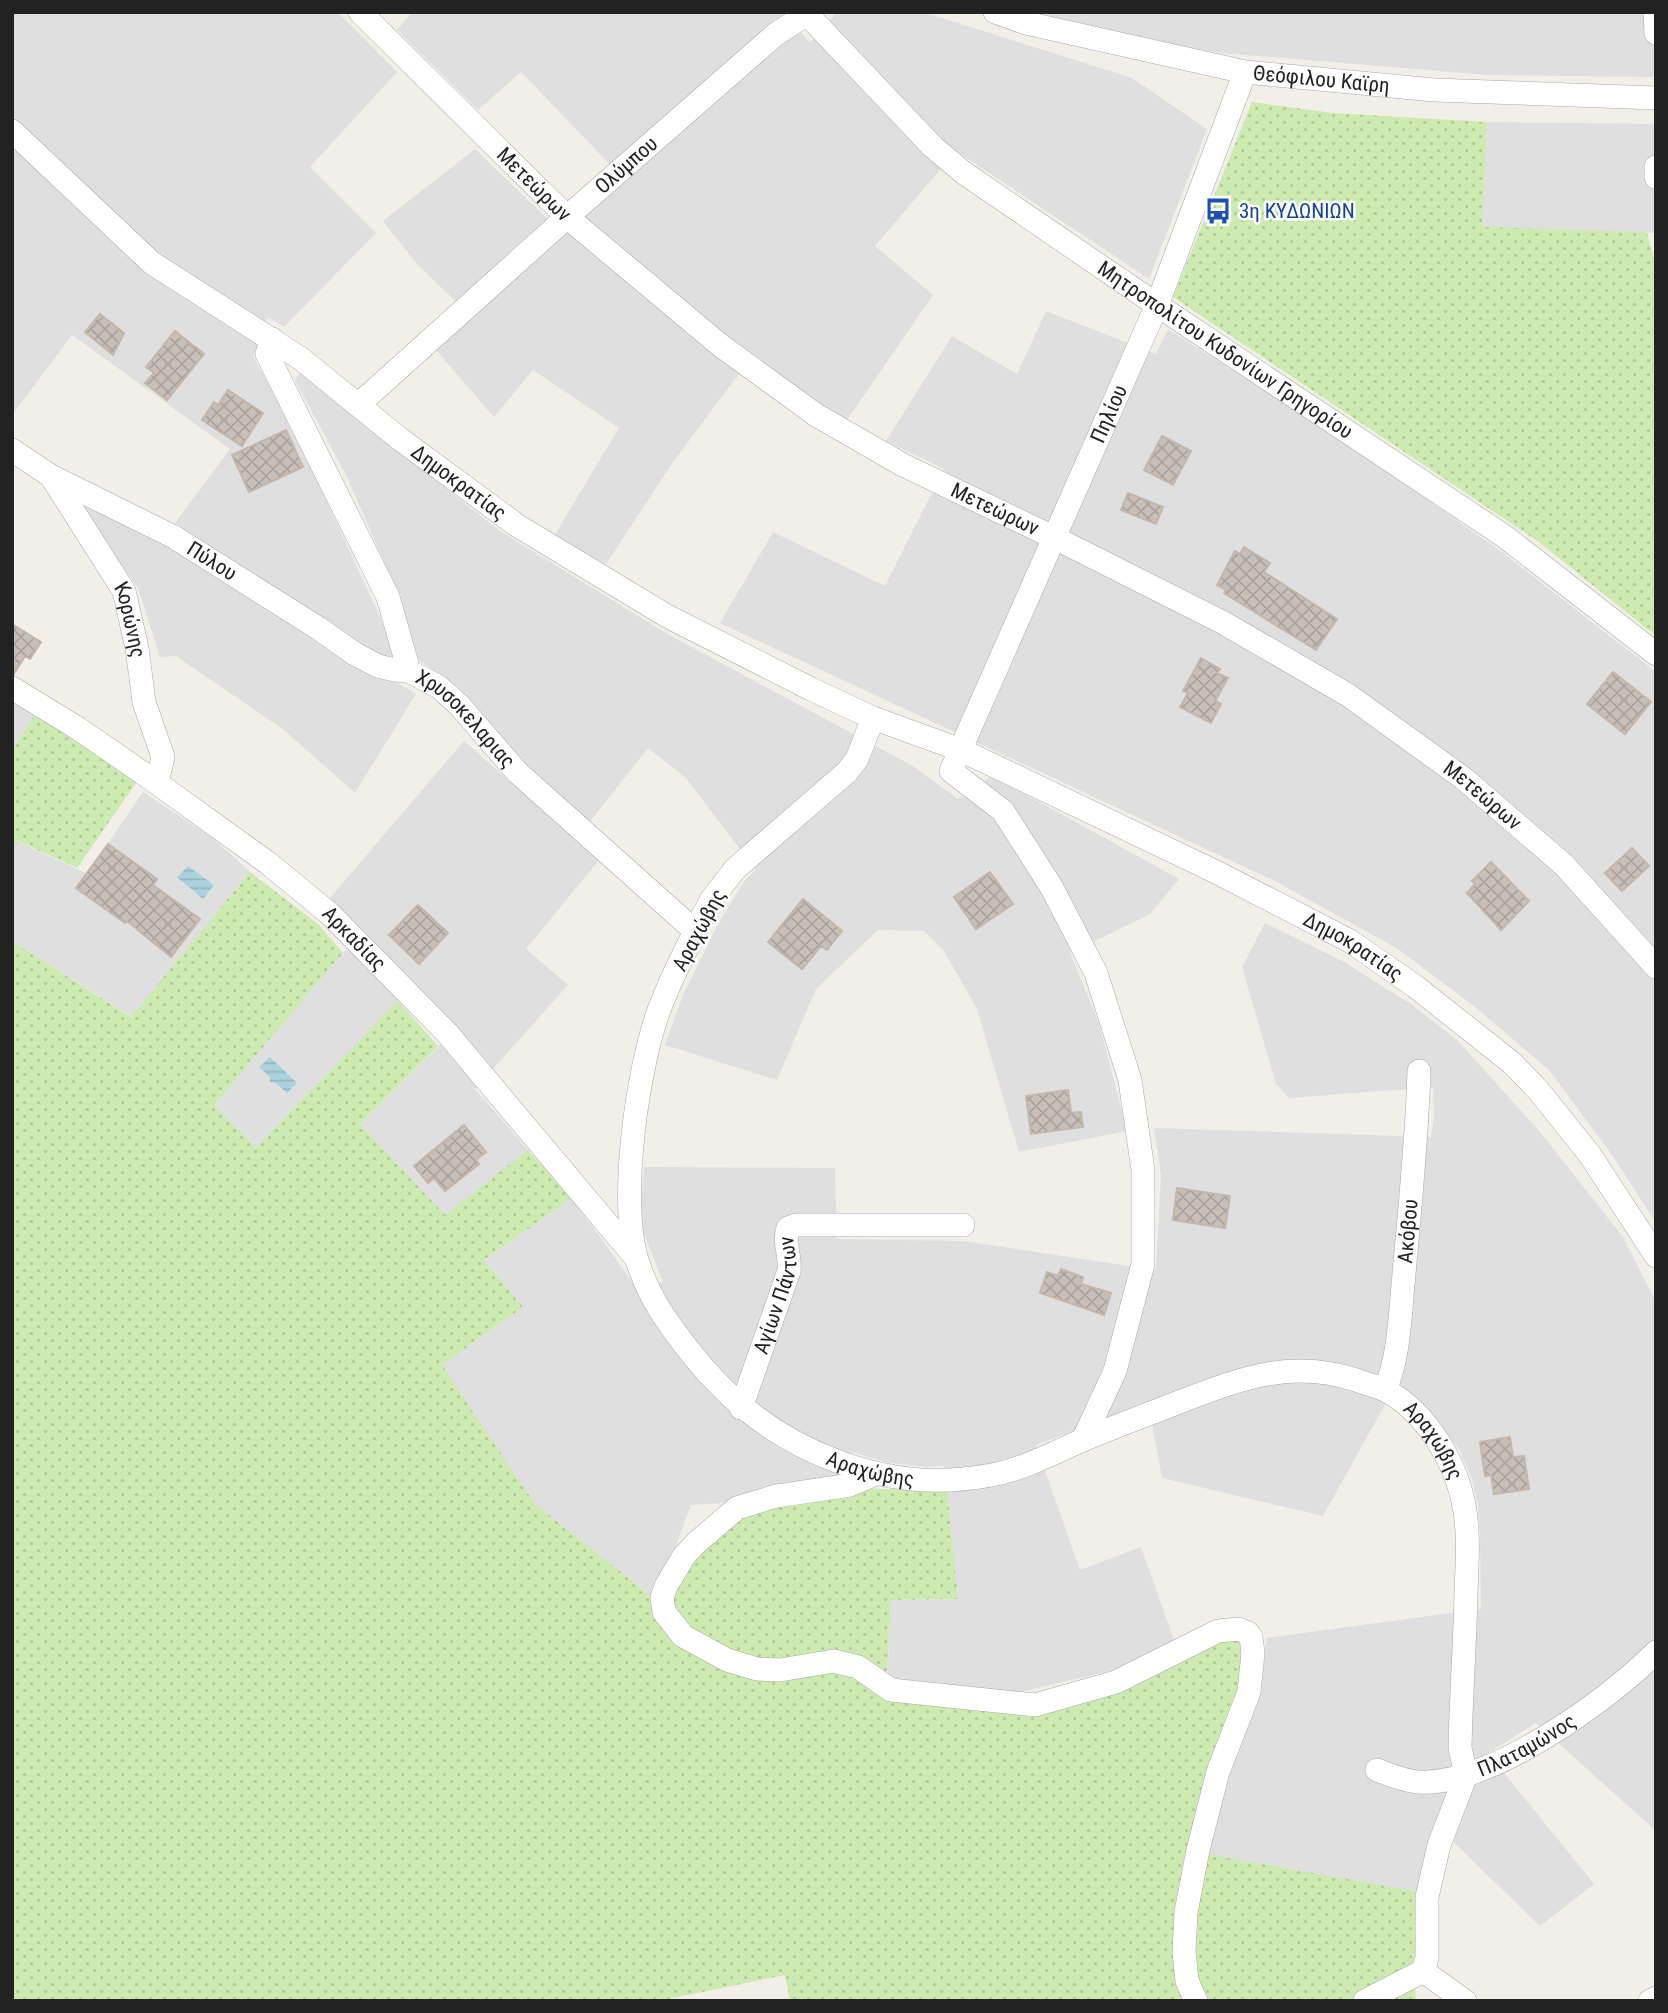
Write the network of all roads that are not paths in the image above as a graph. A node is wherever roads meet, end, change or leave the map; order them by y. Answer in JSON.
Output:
{"nodes":[{"id":1,"x":360,"y":12,"type":"edge"},
{"id":2,"x":995,"y":12,"type":"edge"},
{"id":3,"x":1656,"y":12,"type":"edge"},
{"id":4,"x":810,"y":15,"type":"edge"},
{"id":5,"x":1656,"y":33,"type":"edge"},
{"id":6,"x":1245,"y":72,"type":"junction"},
{"id":7,"x":1656,"y":98,"type":"edge"},
{"id":8,"x":12,"y":131,"type":"edge"},
{"id":9,"x":1656,"y":167,"type":"edge"},
{"id":10,"x":1656,"y":177,"type":"edge"},
{"id":11,"x":567,"y":217,"type":"junction"},
{"id":12,"x":1157,"y":305,"type":"junction"},
{"id":13,"x":272,"y":339,"type":"junction"},
{"id":14,"x":358,"y":405,"type":"junction"},
{"id":15,"x":12,"y":450,"type":"edge"},
{"id":16,"x":51,"y":476,"type":"junction"},
{"id":17,"x":1053,"y":537,"type":"junction"},
{"id":18,"x":1656,"y":654,"type":"edge"},
{"id":19,"x":409,"y":671,"type":"junction"},
{"id":20,"x":12,"y":688,"type":"edge"},
{"id":21,"x":873,"y":718,"type":"junction"},
{"id":22,"x":961,"y":750,"type":"junction"},
{"id":23,"x":157,"y":783,"type":"junction"},
{"id":24,"x":695,"y":931,"type":"junction"},
{"id":25,"x":1656,"y":967,"type":"edge"},
{"id":26,"x":1419,"y":1071,"type":"dead end"},
{"id":27,"x":963,"y":1225,"type":"dead end"},
{"id":28,"x":1656,"y":1256,"type":"edge"},
{"id":29,"x":636,"y":1258,"type":"junction"},
{"id":30,"x":1385,"y":1390,"type":"junction"},
{"id":31,"x":741,"y":1408,"type":"junction"},
{"id":32,"x":1083,"y":1440,"type":"junction"},
{"id":33,"x":873,"y":1475,"type":"junction"},
{"id":34,"x":1656,"y":1652,"type":"edge"},
{"id":35,"x":1377,"y":1770,"type":"dead end"},
{"id":36,"x":1466,"y":1775,"type":"junction"},
{"id":37,"x":1423,"y":1971,"type":"junction"},
{"id":38,"x":1656,"y":1998,"type":"edge"},
{"id":39,"x":1196,"y":2001,"type":"edge"},
{"id":40,"x":1365,"y":2001,"type":"edge"},
{"id":41,"x":1465,"y":2001,"type":"edge"},
{"id":42,"x":1650,"y":2001,"type":"edge"}],
"edges":[{"from":1,"to":11,"type":"street","name":"Μετεώρων"},
{"from":2,"to":6,"type":"street","name":"Θεόφιλου Καϊρη"},
{"from":3,"to":5,"type":"street"},
{"from":4,"to":11,"type":"street","name":"Ολύμπου"},
{"from":4,"to":12,"type":"street","name":"Μητροπολίτου Κυδονίων Γρηγορίου"},
{"from":6,"to":7,"type":"street","name":"Θεόφιλου Καϊρη"},
{"from":6,"to":12,"type":"street","name":"Πηλίου"},
{"from":8,"to":13,"type":"street","name":"Δημοκρατίας"},
{"from":9,"to":10,"type":"street"},
{"from":11,"to":14,"type":"street","name":"Ολύμπου"},
{"from":11,"to":17,"type":"street","name":"Μετεώρων"},
{"from":12,"to":17,"type":"street","name":"Πηλίου"},
{"from":12,"to":18,"type":"street","name":"Μητροπολίτου Κυδονίων Γρηγορίου"},
{"from":13,"to":14,"type":"street","name":"Δημοκρατίας"},
{"from":13,"to":19,"type":"street","name":"Χρυσοκελαριας"},
{"from":14,"to":21,"type":"street","name":"Δημοκρατίας"},
{"from":15,"to":16,"type":"street","name":"Πύλου"},
{"from":16,"to":19,"type":"street","name":"Πύλου"},
{"from":16,"to":23,"type":"street","name":"Κορώνης"},
{"from":17,"to":22,"type":"street","name":"Πηλίου"},
{"from":17,"to":25,"type":"street","name":"Μετεώρων"},
{"from":19,"to":24,"type":"street","name":"Χρυσοκελαριας"},
{"from":20,"to":23,"type":"street","name":"Αρκαδίας"},
{"from":21,"to":22,"type":"street","name":"Δημοκρατίας"},
{"from":21,"to":24,"type":"street","name":"Αραχώβης"},
{"from":22,"to":28,"type":"street","name":"Δημοκρατίας"},
{"from":22,"to":32,"type":"street"},
{"from":23,"to":29,"type":"street","name":"Αρκαδίας"},
{"from":24,"to":29,"type":"street","name":"Αραχώβης"},
{"from":26,"to":30,"type":"street","name":"Ακόβου"},
{"from":27,"to":31,"type":"street","name":"Αγίων Πάντων"},
{"from":29,"to":31,"type":"street","name":"Αραχώβης"},
{"from":30,"to":32,"type":"street","name":"Αραχώβης"},
{"from":30,"to":36,"type":"street","name":"Αραχώβης"},
{"from":31,"to":33,"type":"street","name":"Αραχώβης"},
{"from":32,"to":33,"type":"street","name":"Αραχώβης"},
{"from":33,"to":39,"type":"street"},
{"from":34,"to":36,"type":"street","name":"Πλαταμώνος"},
{"from":35,"to":36,"type":"street","name":"Πλαταμώνος"},
{"from":36,"to":37,"type":"street"},
{"from":37,"to":40,"type":"street"},
{"from":37,"to":41,"type":"street"},
{"from":38,"to":42,"type":"street"}]}
